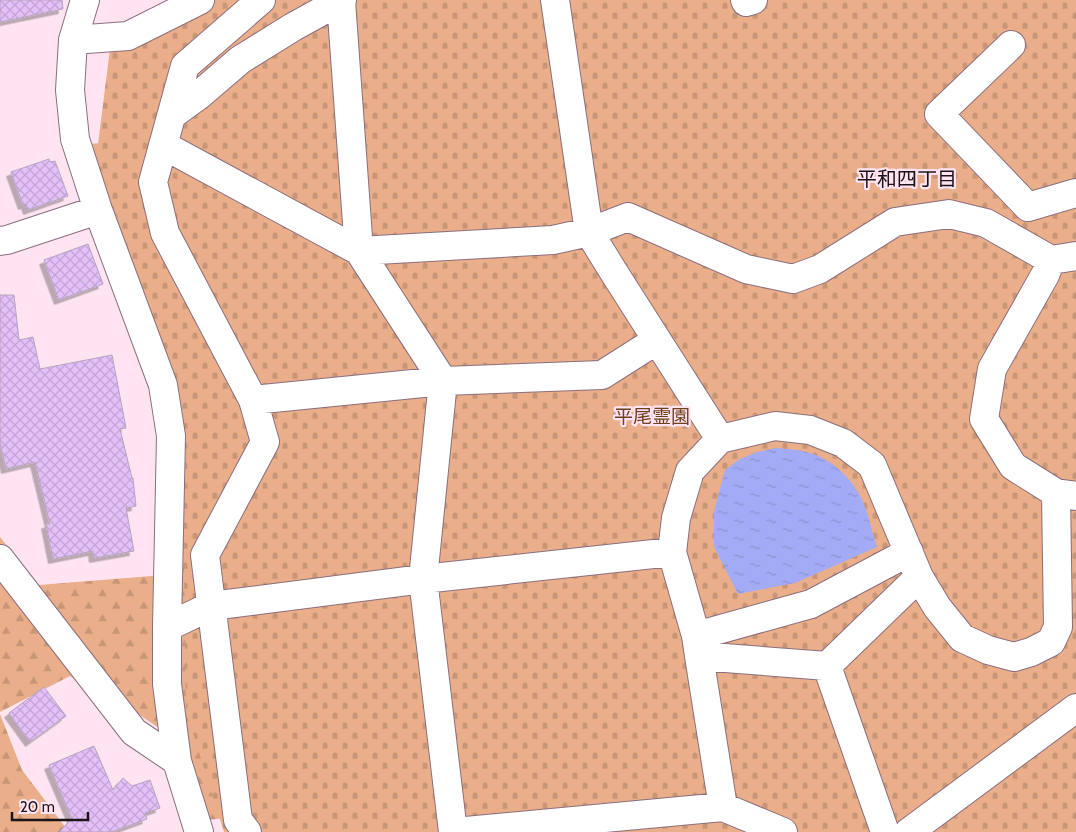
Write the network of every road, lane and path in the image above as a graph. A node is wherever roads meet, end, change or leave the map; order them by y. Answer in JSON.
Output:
{"nodes":[{"id":1,"x":85,"y":0,"type":"edge"},
{"id":2,"x":200,"y":0,"type":"edge"},
{"id":3,"x":261,"y":0,"type":"edge"},
{"id":4,"x":342,"y":0,"type":"edge"},
{"id":5,"x":556,"y":0,"type":"edge"},
{"id":6,"x":745,"y":0,"type":"edge"},
{"id":7,"x":753,"y":0,"type":"edge"},
{"id":8,"x":73,"y":40,"type":"junction"},
{"id":9,"x":1011,"y":45,"type":"dead end"},
{"id":10,"x":172,"y":115,"type":"junction"},
{"id":11,"x":163,"y":145,"type":"junction"},
{"id":12,"x":1012,"y":190,"type":"junction"},
{"id":13,"x":1076,"y":193,"type":"edge"},
{"id":14,"x":98,"y":210,"type":"junction"},
{"id":15,"x":986,"y":223,"type":"junction"},
{"id":16,"x":589,"y":232,"type":"junction"},
{"id":17,"x":0,"y":241,"type":"edge"},
{"id":18,"x":359,"y":251,"type":"junction"},
{"id":19,"x":1064,"y":258,"type":"edge"},
{"id":20,"x":657,"y":340,"type":"junction"},
{"id":21,"x":443,"y":381,"type":"junction"},
{"id":22,"x":253,"y":400,"type":"junction"},
{"id":23,"x":720,"y":439,"type":"junction"},
{"id":24,"x":1066,"y":495,"type":"edge"},
{"id":25,"x":672,"y":552,"type":"junction"},
{"id":26,"x":0,"y":559,"type":"edge"},
{"id":27,"x":914,"y":564,"type":"junction"},
{"id":28,"x":423,"y":579,"type":"junction"},
{"id":29,"x":211,"y":606,"type":"junction"},
{"id":30,"x":167,"y":627,"type":"junction"},
{"id":31,"x":697,"y":646,"type":"junction"},
{"id":32,"x":826,"y":666,"type":"junction"},
{"id":33,"x":1072,"y":718,"type":"edge"},
{"id":34,"x":177,"y":761,"type":"junction"},
{"id":35,"x":723,"y":807,"type":"junction"},
{"id":36,"x":199,"y":832,"type":"edge"},
{"id":37,"x":247,"y":832,"type":"edge"},
{"id":38,"x":454,"y":832,"type":"edge"},
{"id":39,"x":784,"y":832,"type":"edge"},
{"id":40,"x":885,"y":832,"type":"edge"},
{"id":41,"x":909,"y":832,"type":"edge"}],
"edges":[{"from":1,"to":8,"type":"street"},
{"from":2,"to":8,"type":"street"},
{"from":3,"to":10,"type":"street"},
{"from":4,"to":10,"type":"street"},
{"from":4,"to":18,"type":"street"},
{"from":5,"to":16,"type":"street"},
{"from":6,"to":7,"type":"street"},
{"from":8,"to":14,"type":"street"},
{"from":9,"to":12,"type":"street"},
{"from":10,"to":11,"type":"street"},
{"from":11,"to":18,"type":"street"},
{"from":11,"to":22,"type":"street"},
{"from":12,"to":13,"type":"street"},
{"from":12,"to":15,"type":"street"},
{"from":14,"to":17,"type":"street"},
{"from":14,"to":30,"type":"street"},
{"from":15,"to":16,"type":"street"},
{"from":15,"to":19,"type":"street"},
{"from":16,"to":18,"type":"street"},
{"from":16,"to":20,"type":"street"},
{"from":18,"to":21,"type":"street"},
{"from":19,"to":24,"type":"street"},
{"from":20,"to":21,"type":"street"},
{"from":20,"to":23,"type":"street"},
{"from":21,"to":22,"type":"street"},
{"from":21,"to":28,"type":"street"},
{"from":22,"to":29,"type":"street"},
{"from":23,"to":25,"type":"street"},
{"from":23,"to":27,"type":"street"},
{"from":24,"to":27,"type":"street"},
{"from":25,"to":28,"type":"street"},
{"from":25,"to":31,"type":"street"},
{"from":26,"to":34,"type":"street"},
{"from":27,"to":31,"type":"street"},
{"from":27,"to":32,"type":"street"},
{"from":28,"to":29,"type":"street"},
{"from":28,"to":38,"type":"street"},
{"from":29,"to":30,"type":"street"},
{"from":29,"to":37,"type":"street"},
{"from":30,"to":34,"type":"street"},
{"from":31,"to":32,"type":"street"},
{"from":31,"to":35,"type":"street"},
{"from":32,"to":40,"type":"street"},
{"from":33,"to":41,"type":"street"},
{"from":34,"to":36,"type":"street"},
{"from":35,"to":38,"type":"street"},
{"from":35,"to":39,"type":"street"}]}
